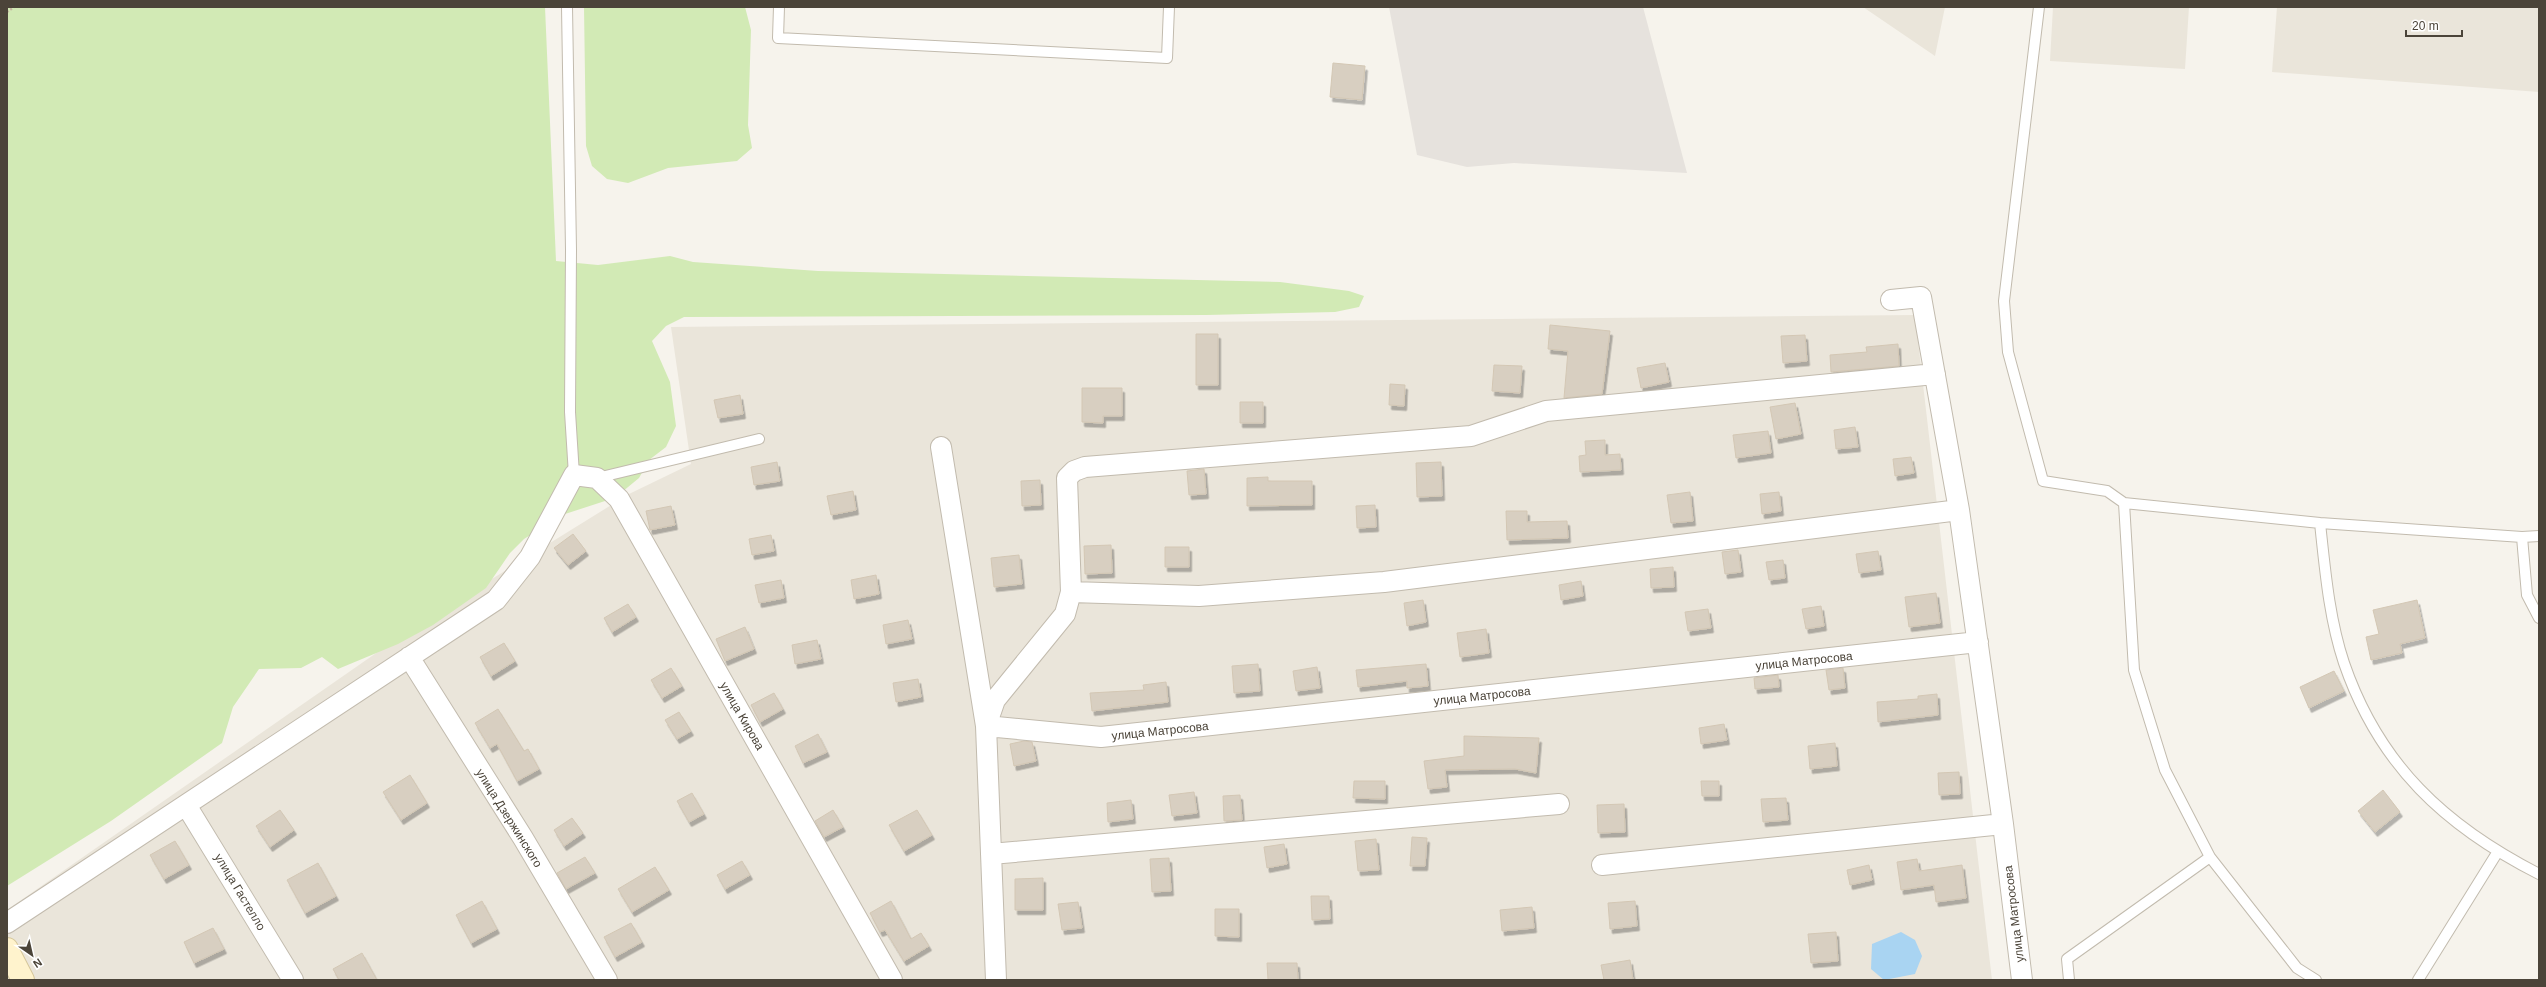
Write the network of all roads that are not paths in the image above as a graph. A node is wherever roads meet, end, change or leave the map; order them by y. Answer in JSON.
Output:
{"nodes":[{"id":1,"x":566,"y":7,"type":"edge"},
{"id":2,"x":779,"y":7,"type":"edge"},
{"id":3,"x":1169,"y":7,"type":"edge"},
{"id":4,"x":2039,"y":7,"type":"edge"},
{"id":5,"x":1891,"y":300,"type":"dead end"},
{"id":6,"x":1935,"y":374,"type":"junction"},
{"id":7,"x":759,"y":439,"type":"dead end"},
{"id":8,"x":941,"y":447,"type":"dead end"},
{"id":9,"x":574,"y":475,"type":"junction"},
{"id":10,"x":598,"y":478,"type":"junction"},
{"id":11,"x":2124,"y":503,"type":"junction"},
{"id":12,"x":1959,"y":510,"type":"junction"},
{"id":13,"x":2320,"y":523,"type":"junction"},
{"id":14,"x":2539,"y":536,"type":"edge"},
{"id":15,"x":2522,"y":537,"type":"junction"},
{"id":16,"x":1071,"y":592,"type":"junction"},
{"id":17,"x":2539,"y":618,"type":"edge"},
{"id":18,"x":1978,"y":642,"type":"junction"},
{"id":19,"x":409,"y":657,"type":"junction"},
{"id":20,"x":986,"y":726,"type":"junction"},
{"id":21,"x":1560,"y":804,"type":"dead end"},
{"id":22,"x":186,"y":805,"type":"junction"},
{"id":23,"x":2003,"y":824,"type":"junction"},
{"id":24,"x":2498,"y":853,"type":"junction"},
{"id":25,"x":991,"y":854,"type":"junction"},
{"id":26,"x":2210,"y":857,"type":"junction"},
{"id":27,"x":1602,"y":864,"type":"dead end"},
{"id":28,"x":2539,"y":874,"type":"edge"},
{"id":29,"x":7,"y":923,"type":"edge"},
{"id":30,"x":7,"y":949,"type":"edge"},
{"id":31,"x":23,"y":980,"type":"edge"},
{"id":32,"x":293,"y":980,"type":"edge"},
{"id":33,"x":607,"y":980,"type":"edge"},
{"id":34,"x":892,"y":980,"type":"edge"},
{"id":35,"x":996,"y":980,"type":"edge"},
{"id":36,"x":2022,"y":980,"type":"edge"},
{"id":37,"x":2069,"y":980,"type":"edge"},
{"id":38,"x":2316,"y":980,"type":"edge"},
{"id":39,"x":2418,"y":980,"type":"edge"}],
"edges":[{"from":1,"to":9,"type":"lane"},
{"from":2,"to":3,"type":"lane"},
{"from":4,"to":11,"type":"lane"},
{"from":5,"to":6,"type":"street","name":"улица Матросова"},
{"from":6,"to":12,"type":"street","name":"улица Матросова"},
{"from":6,"to":16,"type":"street"},
{"from":7,"to":10,"type":"lane"},
{"from":8,"to":20,"type":"street"},
{"from":9,"to":10,"type":"street"},
{"from":9,"to":19,"type":"street"},
{"from":10,"to":34,"type":"street","name":"улица Кирова"},
{"from":11,"to":13,"type":"lane"},
{"from":11,"to":26,"type":"lane"},
{"from":12,"to":16,"type":"street"},
{"from":12,"to":18,"type":"street","name":"улица Матросова"},
{"from":13,"to":15,"type":"lane"},
{"from":13,"to":24,"type":"lane"},
{"from":14,"to":15,"type":"lane"},
{"from":15,"to":17,"type":"lane"},
{"from":16,"to":20,"type":"street"},
{"from":18,"to":20,"type":"street","name":"улица Матросова"},
{"from":18,"to":23,"type":"street","name":"улица Матросова"},
{"from":19,"to":22,"type":"street"},
{"from":19,"to":33,"type":"street","name":"улица Дзержинского"},
{"from":20,"to":25,"type":"street"},
{"from":21,"to":25,"type":"street"},
{"from":22,"to":29,"type":"street"},
{"from":22,"to":32,"type":"street","name":"улица Гастелло"},
{"from":23,"to":27,"type":"street"},
{"from":23,"to":36,"type":"street","name":"улица Матросова"},
{"from":24,"to":28,"type":"lane"},
{"from":24,"to":39,"type":"lane"},
{"from":25,"to":35,"type":"street"},
{"from":26,"to":37,"type":"lane"},
{"from":26,"to":38,"type":"lane"},
{"from":30,"to":31,"type":"street"}]}
